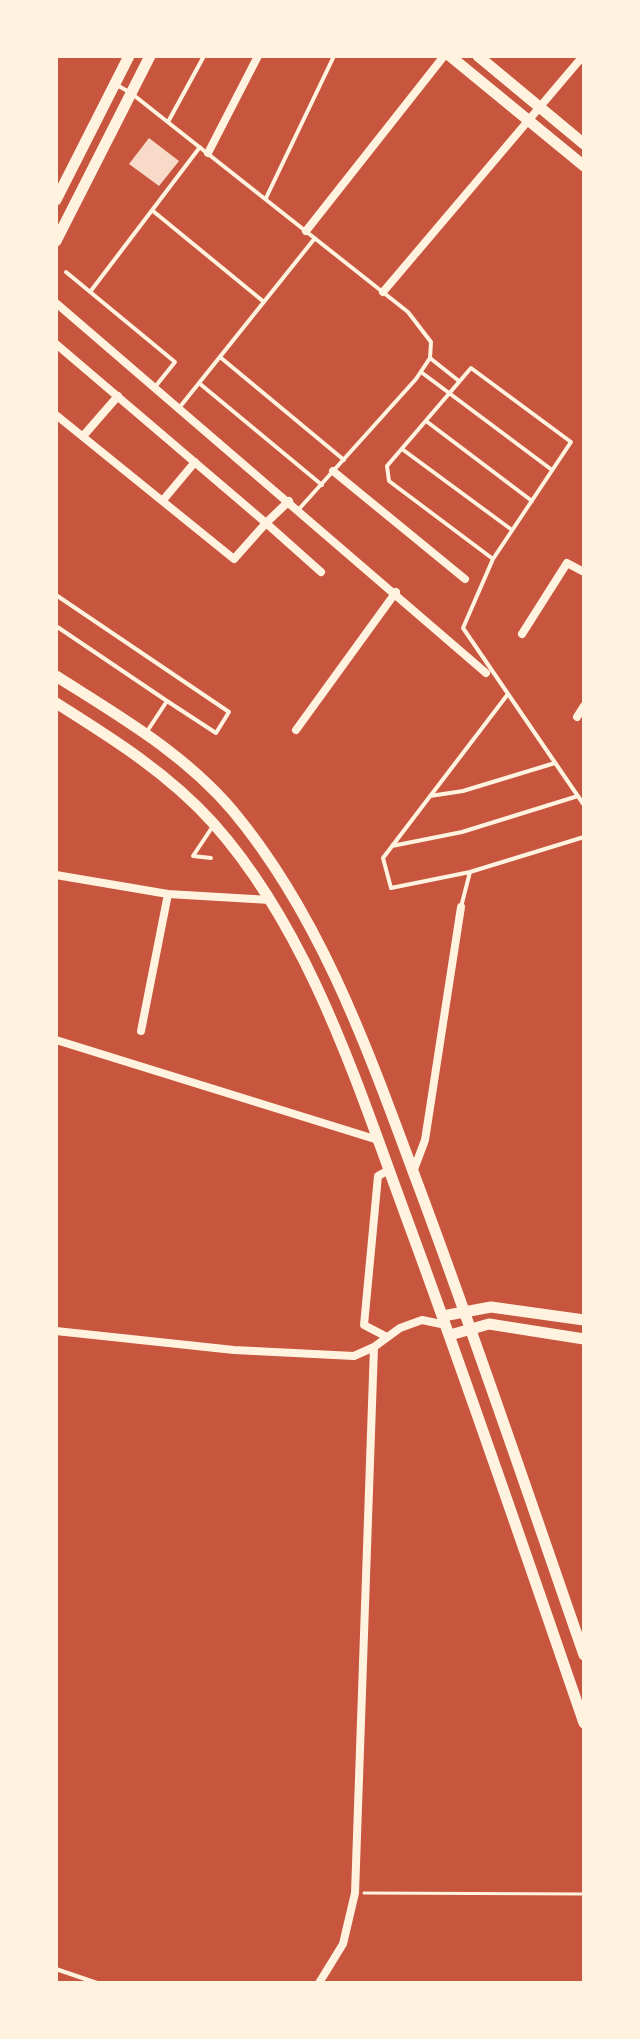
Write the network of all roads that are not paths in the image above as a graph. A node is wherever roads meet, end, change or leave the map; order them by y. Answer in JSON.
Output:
{"nodes":[{"id":1,"x":129,"y":56,"type":"edge"},
{"id":2,"x":150,"y":56,"type":"edge"},
{"id":3,"x":204,"y":56,"type":"edge"},
{"id":4,"x":258,"y":56,"type":"edge"},
{"id":5,"x":334,"y":56,"type":"edge"},
{"id":6,"x":444,"y":56,"type":"edge"},
{"id":7,"x":450,"y":56,"type":"edge"},
{"id":8,"x":478,"y":56,"type":"edge"},
{"id":9,"x":583,"y":56,"type":"edge"},
{"id":10,"x":115,"y":84,"type":"junction"},
{"id":11,"x":131,"y":93,"type":"junction"},
{"id":12,"x":540,"y":107,"type":"junction"},
{"id":13,"x":529,"y":121,"type":"junction"},
{"id":14,"x":168,"y":122,"type":"junction"},
{"id":15,"x":584,"y":144,"type":"edge"},
{"id":16,"x":200,"y":147,"type":"junction"},
{"id":17,"x":208,"y":153,"type":"junction"},
{"id":18,"x":584,"y":166,"type":"edge"},
{"id":19,"x":266,"y":199,"type":"junction"},
{"id":20,"x":56,"y":200,"type":"edge"},
{"id":21,"x":153,"y":211,"type":"junction"},
{"id":22,"x":306,"y":231,"type":"junction"},
{"id":23,"x":315,"y":238,"type":"junction"},
{"id":24,"x":56,"y":241,"type":"edge"},
{"id":25,"x":66,"y":272,"type":"dead end"},
{"id":26,"x":90,"y":292,"type":"junction"},
{"id":27,"x":383,"y":292,"type":"junction"},
{"id":28,"x":264,"y":302,"type":"junction"},
{"id":29,"x":56,"y":303,"type":"edge"},
{"id":30,"x":56,"y":344,"type":"edge"},
{"id":31,"x":220,"y":357,"type":"junction"},
{"id":32,"x":430,"y":358,"type":"junction"},
{"id":33,"x":421,"y":372,"type":"junction"},
{"id":34,"x":459,"y":381,"type":"junction"},
{"id":35,"x":199,"y":383,"type":"junction"},
{"id":36,"x":155,"y":387,"type":"junction"},
{"id":37,"x":449,"y":394,"type":"junction"},
{"id":38,"x":118,"y":396,"type":"junction"},
{"id":39,"x":179,"y":408,"type":"junction"},
{"id":40,"x":56,"y":415,"type":"edge"},
{"id":41,"x":426,"y":421,"type":"junction"},
{"id":42,"x":84,"y":435,"type":"junction"},
{"id":43,"x":402,"y":449,"type":"junction"},
{"id":44,"x":344,"y":460,"type":"junction"},
{"id":45,"x":195,"y":462,"type":"junction"},
{"id":46,"x":552,"y":470,"type":"junction"},
{"id":47,"x":333,"y":471,"type":"junction"},
{"id":48,"x":322,"y":485,"type":"junction"},
{"id":49,"x":164,"y":499,"type":"junction"},
{"id":50,"x":289,"y":501,"type":"junction"},
{"id":51,"x":532,"y":501,"type":"junction"},
{"id":52,"x":299,"y":509,"type":"junction"},
{"id":53,"x":266,"y":523,"type":"junction"},
{"id":54,"x":512,"y":530,"type":"junction"},
{"id":55,"x":493,"y":559,"type":"junction"},
{"id":56,"x":321,"y":572,"type":"dead end"},
{"id":57,"x":584,"y":572,"type":"edge"},
{"id":58,"x":465,"y":579,"type":"dead end"},
{"id":59,"x":396,"y":592,"type":"junction"},
{"id":60,"x":56,"y":595,"type":"edge"},
{"id":61,"x":56,"y":626,"type":"edge"},
{"id":62,"x":522,"y":634,"type":"dead end"},
{"id":63,"x":486,"y":673,"type":"dead end"},
{"id":64,"x":56,"y":676,"type":"edge"},
{"id":65,"x":508,"y":694,"type":"junction"},
{"id":66,"x":167,"y":701,"type":"junction"},
{"id":67,"x":56,"y":703,"type":"edge"},
{"id":68,"x":584,"y":706,"type":"edge"},
{"id":69,"x":577,"y":717,"type":"dead end"},
{"id":70,"x":296,"y":730,"type":"dead end"},
{"id":71,"x":146,"y":733,"type":"junction"},
{"id":72,"x":555,"y":763,"type":"junction"},
{"id":73,"x":430,"y":796,"type":"junction"},
{"id":74,"x":578,"y":796,"type":"junction"},
{"id":75,"x":584,"y":805,"type":"edge"},
{"id":76,"x":214,"y":824,"type":"junction"},
{"id":77,"x":584,"y":837,"type":"edge"},
{"id":78,"x":392,"y":846,"type":"junction"},
{"id":79,"x":211,"y":858,"type":"dead end"},
{"id":80,"x":470,"y":872,"type":"junction"},
{"id":81,"x":56,"y":875,"type":"edge"},
{"id":82,"x":168,"y":894,"type":"junction"},
{"id":83,"x":270,"y":900,"type":"junction"},
{"id":84,"x":461,"y":907,"type":"joint"},
{"id":85,"x":141,"y":1031,"type":"dead end"},
{"id":86,"x":56,"y":1040,"type":"edge"},
{"id":87,"x":378,"y":1140,"type":"junction"},
{"id":88,"x":389,"y":1170,"type":"junction"},
{"id":89,"x":413,"y":1172,"type":"junction"},
{"id":90,"x":465,"y":1311,"type":"junction"},
{"id":91,"x":584,"y":1320,"type":"edge"},
{"id":92,"x":446,"y":1326,"type":"junction"},
{"id":93,"x":471,"y":1328,"type":"junction"},
{"id":94,"x":56,"y":1331,"type":"edge"},
{"id":95,"x":387,"y":1337,"type":"junction"},
{"id":96,"x":584,"y":1339,"type":"edge"},
{"id":97,"x":374,"y":1347,"type":"junction"},
{"id":98,"x":584,"y":1655,"type":"edge"},
{"id":99,"x":584,"y":1723,"type":"edge"},
{"id":100,"x":56,"y":1969,"type":"edge"},
{"id":101,"x":97,"y":1983,"type":"edge"},
{"id":102,"x":319,"y":1983,"type":"edge"}],
"edges":[{"from":1,"to":10,"type":"street"},
{"from":2,"to":11,"type":"street"},
{"from":3,"to":14,"type":"lane"},
{"from":4,"to":17,"type":"street"},
{"from":5,"to":19,"type":"lane"},
{"from":6,"to":22,"type":"street"},
{"from":7,"to":13,"type":"street"},
{"from":8,"to":12,"type":"street"},
{"from":9,"to":12,"type":"street"},
{"from":10,"to":11,"type":"lane"},
{"from":10,"to":20,"type":"street"},
{"from":11,"to":14,"type":"lane"},
{"from":11,"to":24,"type":"street"},
{"from":12,"to":13,"type":"street"},
{"from":12,"to":15,"type":"street"},
{"from":13,"to":18,"type":"street"},
{"from":13,"to":27,"type":"street"},
{"from":14,"to":16,"type":"lane"},
{"from":16,"to":17,"type":"lane"},
{"from":16,"to":21,"type":"lane"},
{"from":17,"to":19,"type":"lane"},
{"from":19,"to":22,"type":"lane"},
{"from":21,"to":26,"type":"lane"},
{"from":21,"to":28,"type":"lane"},
{"from":22,"to":23,"type":"lane"},
{"from":23,"to":27,"type":"lane"},
{"from":23,"to":28,"type":"lane"},
{"from":25,"to":26,"type":"lane"},
{"from":26,"to":36,"type":"lane"},
{"from":27,"to":32,"type":"lane"},
{"from":28,"to":31,"type":"lane"},
{"from":29,"to":36,"type":"street"},
{"from":30,"to":38,"type":"street"},
{"from":31,"to":35,"type":"lane"},
{"from":31,"to":44,"type":"lane"},
{"from":32,"to":33,"type":"lane"},
{"from":32,"to":34,"type":"lane"},
{"from":33,"to":37,"type":"lane"},
{"from":33,"to":44,"type":"lane"},
{"from":34,"to":37,"type":"lane"},
{"from":34,"to":46,"type":"lane"},
{"from":35,"to":39,"type":"lane"},
{"from":35,"to":48,"type":"lane"},
{"from":36,"to":39,"type":"street"},
{"from":37,"to":41,"type":"lane"},
{"from":37,"to":46,"type":"lane"},
{"from":38,"to":42,"type":"street"},
{"from":38,"to":45,"type":"street"},
{"from":39,"to":50,"type":"street"},
{"from":40,"to":42,"type":"street"},
{"from":41,"to":43,"type":"lane"},
{"from":41,"to":51,"type":"lane"},
{"from":42,"to":49,"type":"street"},
{"from":43,"to":54,"type":"lane"},
{"from":43,"to":55,"type":"lane"},
{"from":44,"to":47,"type":"lane"},
{"from":45,"to":49,"type":"street"},
{"from":45,"to":53,"type":"street"},
{"from":46,"to":51,"type":"lane"},
{"from":47,"to":48,"type":"lane"},
{"from":47,"to":58,"type":"street"},
{"from":48,"to":52,"type":"lane"},
{"from":49,"to":53,"type":"street"},
{"from":50,"to":52,"type":"street"},
{"from":50,"to":53,"type":"street"},
{"from":51,"to":54,"type":"lane"},
{"from":52,"to":59,"type":"street"},
{"from":53,"to":56,"type":"street"},
{"from":54,"to":55,"type":"lane"},
{"from":55,"to":65,"type":"lane"},
{"from":57,"to":62,"type":"street"},
{"from":59,"to":63,"type":"street"},
{"from":59,"to":70,"type":"street"},
{"from":60,"to":66,"type":"lane"},
{"from":61,"to":66,"type":"lane"},
{"from":64,"to":71,"type":"street"},
{"from":65,"to":72,"type":"lane"},
{"from":65,"to":73,"type":"lane"},
{"from":66,"to":71,"type":"lane"},
{"from":67,"to":76,"type":"street"},
{"from":68,"to":69,"type":"street"},
{"from":71,"to":89,"type":"street"},
{"from":72,"to":73,"type":"lane"},
{"from":72,"to":74,"type":"lane"},
{"from":73,"to":78,"type":"lane"},
{"from":74,"to":75,"type":"lane"},
{"from":74,"to":78,"type":"lane"},
{"from":76,"to":79,"type":"lane"},
{"from":76,"to":83,"type":"street"},
{"from":77,"to":80,"type":"lane"},
{"from":78,"to":80,"type":"lane"},
{"from":80,"to":84,"type":"lane"},
{"from":81,"to":82,"type":"street"},
{"from":82,"to":83,"type":"street"},
{"from":82,"to":85,"type":"street"},
{"from":83,"to":87,"type":"street"},
{"from":84,"to":89,"type":"street"},
{"from":86,"to":87,"type":"street"},
{"from":87,"to":88,"type":"street"},
{"from":88,"to":92,"type":"street"},
{"from":88,"to":95,"type":"street"},
{"from":89,"to":90,"type":"street"},
{"from":90,"to":91,"type":"street"},
{"from":90,"to":92,"type":"street"},
{"from":90,"to":93,"type":"street"},
{"from":92,"to":93,"type":"street"},
{"from":92,"to":95,"type":"street"},
{"from":92,"to":99,"type":"street"},
{"from":93,"to":96,"type":"street"},
{"from":93,"to":98,"type":"street"},
{"from":94,"to":97,"type":"street"},
{"from":95,"to":97,"type":"street"},
{"from":97,"to":102,"type":"street"},
{"from":100,"to":101,"type":"lane"}]}
